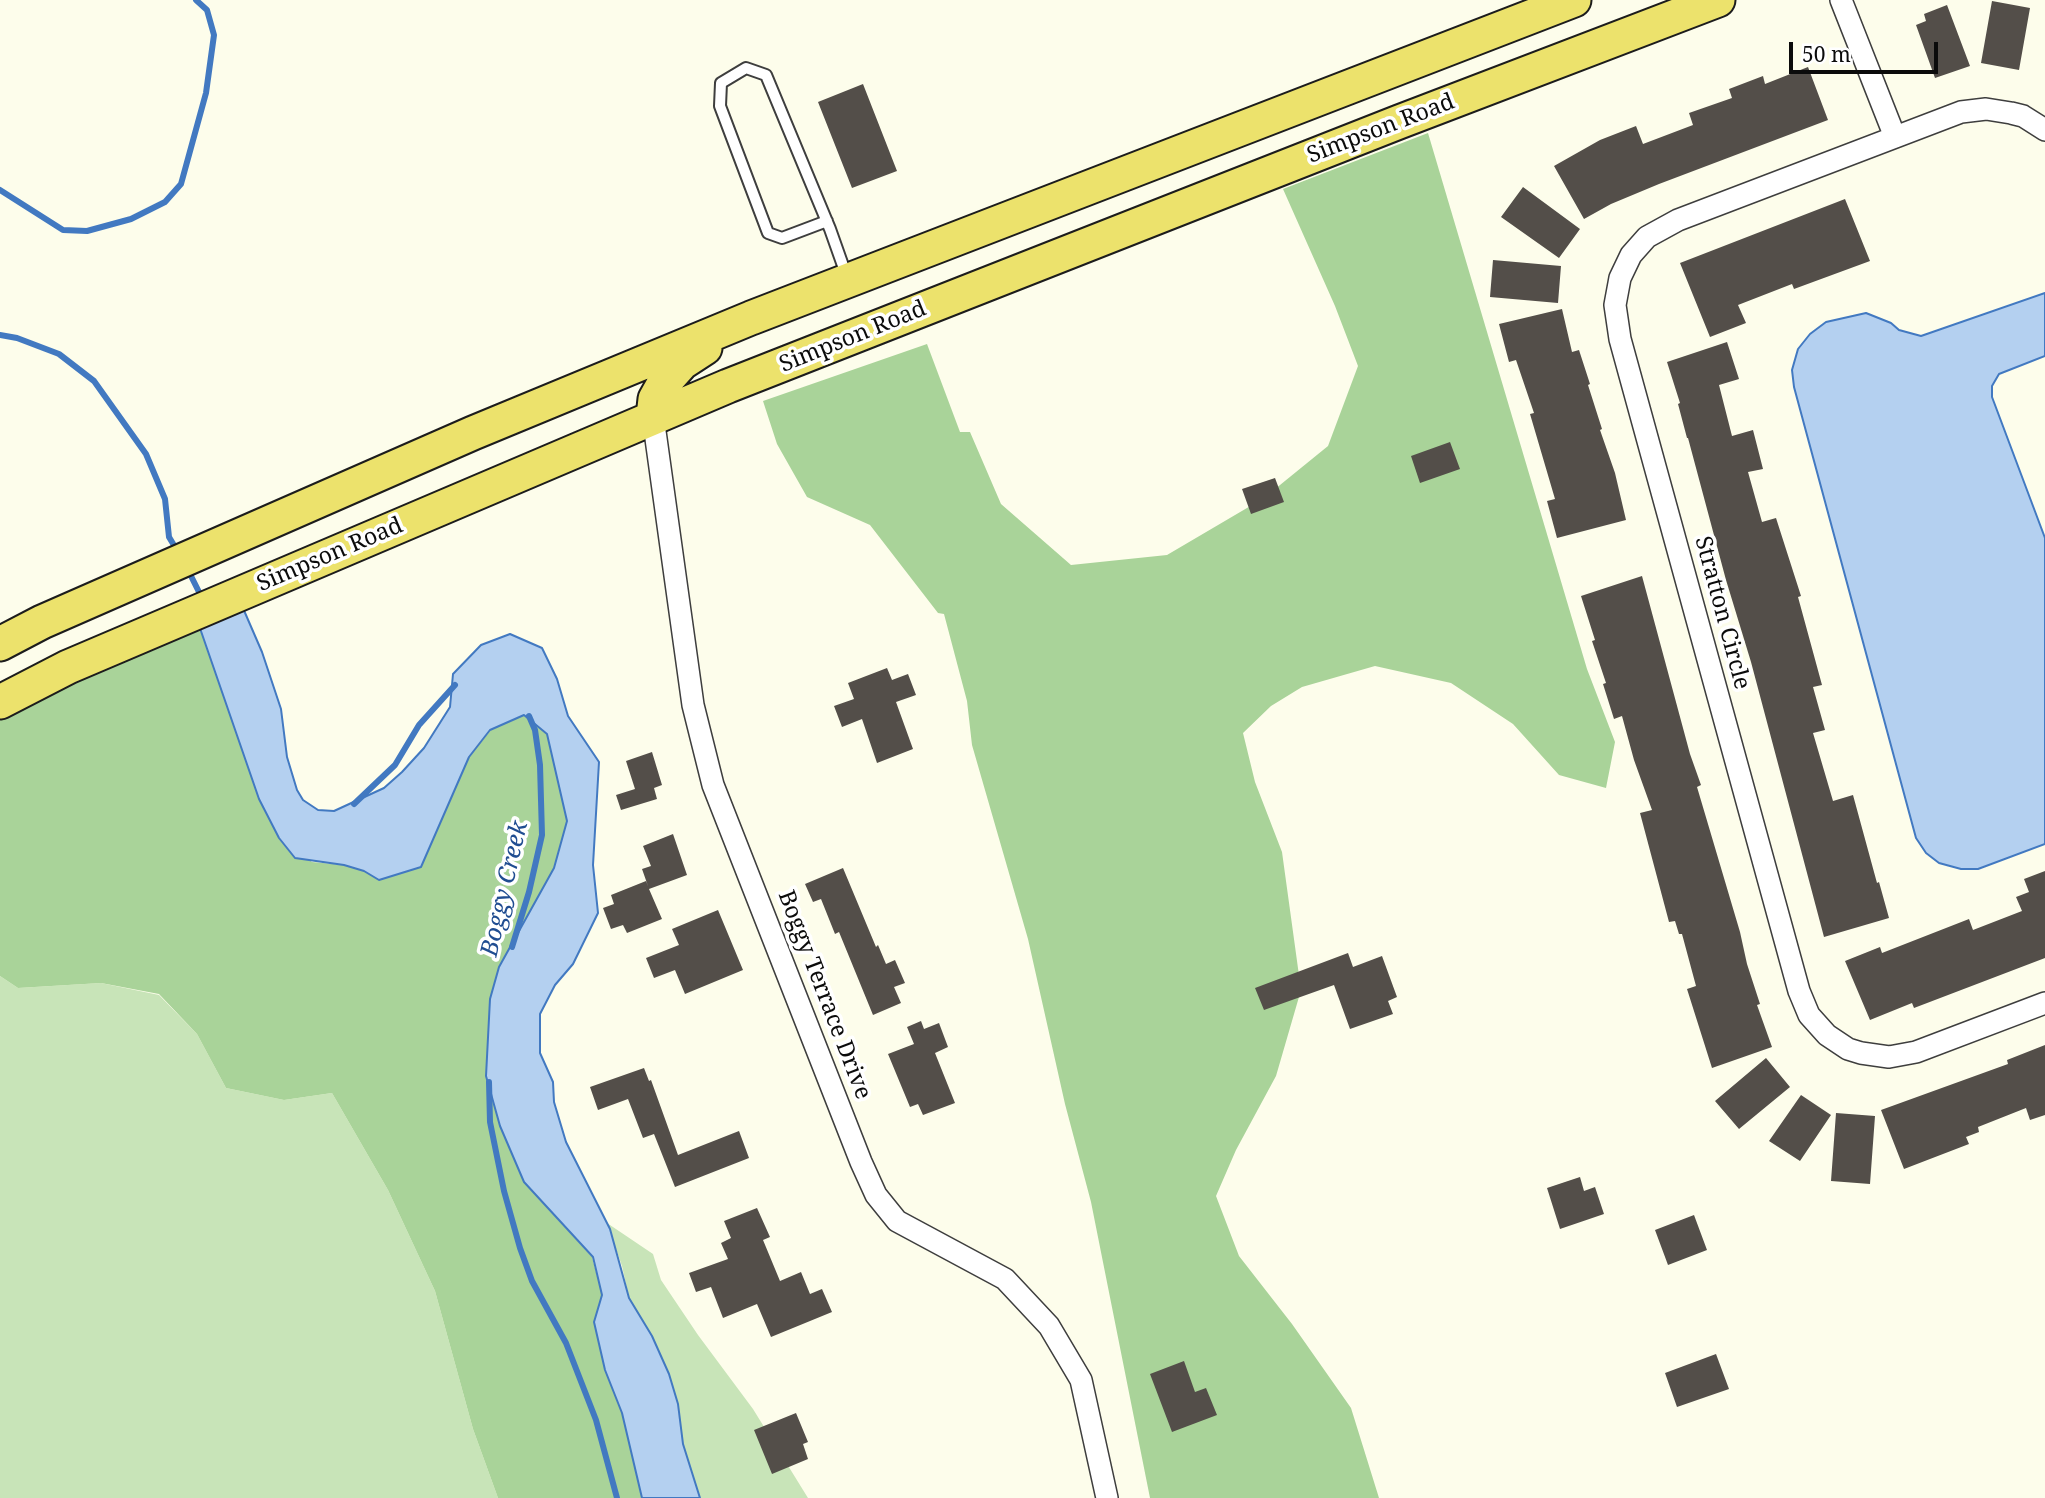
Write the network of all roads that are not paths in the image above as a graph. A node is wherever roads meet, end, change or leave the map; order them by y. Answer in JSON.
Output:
{"nodes":[{"id":1,"x":1574,"y":0,"type":"edge"},
{"id":2,"x":1718,"y":0,"type":"edge"},
{"id":3,"x":1841,"y":0,"type":"edge"},
{"id":4,"x":2045,"y":130,"type":"edge"},
{"id":5,"x":1895,"y":137,"type":"junction"},
{"id":6,"x":1096,"y":184,"type":"junction"},
{"id":7,"x":827,"y":221,"type":"junction"},
{"id":8,"x":1044,"y":261,"type":"junction"},
{"id":9,"x":848,"y":279,"type":"junction"},
{"id":10,"x":751,"y":318,"type":"junction"},
{"id":11,"x":653,"y":417,"type":"junction"},
{"id":12,"x":0,"y":644,"type":"edge"},
{"id":13,"x":0,"y":702,"type":"edge"},
{"id":14,"x":2045,"y":1003,"type":"edge"},
{"id":15,"x":1107,"y":1498,"type":"edge"}],
"edges":[{"from":1,"to":6,"type":"main road"},
{"from":2,"to":8,"type":"main road","name":"Simpson Road"},
{"from":3,"to":5,"type":"street"},
{"from":4,"to":5,"type":"street","name":"Stratton Circle"},
{"from":5,"to":14,"type":"street","name":"Stratton Circle"},
{"from":6,"to":8,"type":"main road"},
{"from":6,"to":9,"type":"main road"},
{"from":7,"to":7,"type":"lane"},
{"from":7,"to":9,"type":"lane"},
{"from":8,"to":11,"type":"main road","name":"Simpson Road"},
{"from":9,"to":10,"type":"main road"},
{"from":10,"to":11,"type":"main road"},
{"from":10,"to":12,"type":"main road"},
{"from":11,"to":13,"type":"main road","name":"Simpson Road"},
{"from":11,"to":15,"type":"street","name":"Boggy Terrace Drive"}]}
